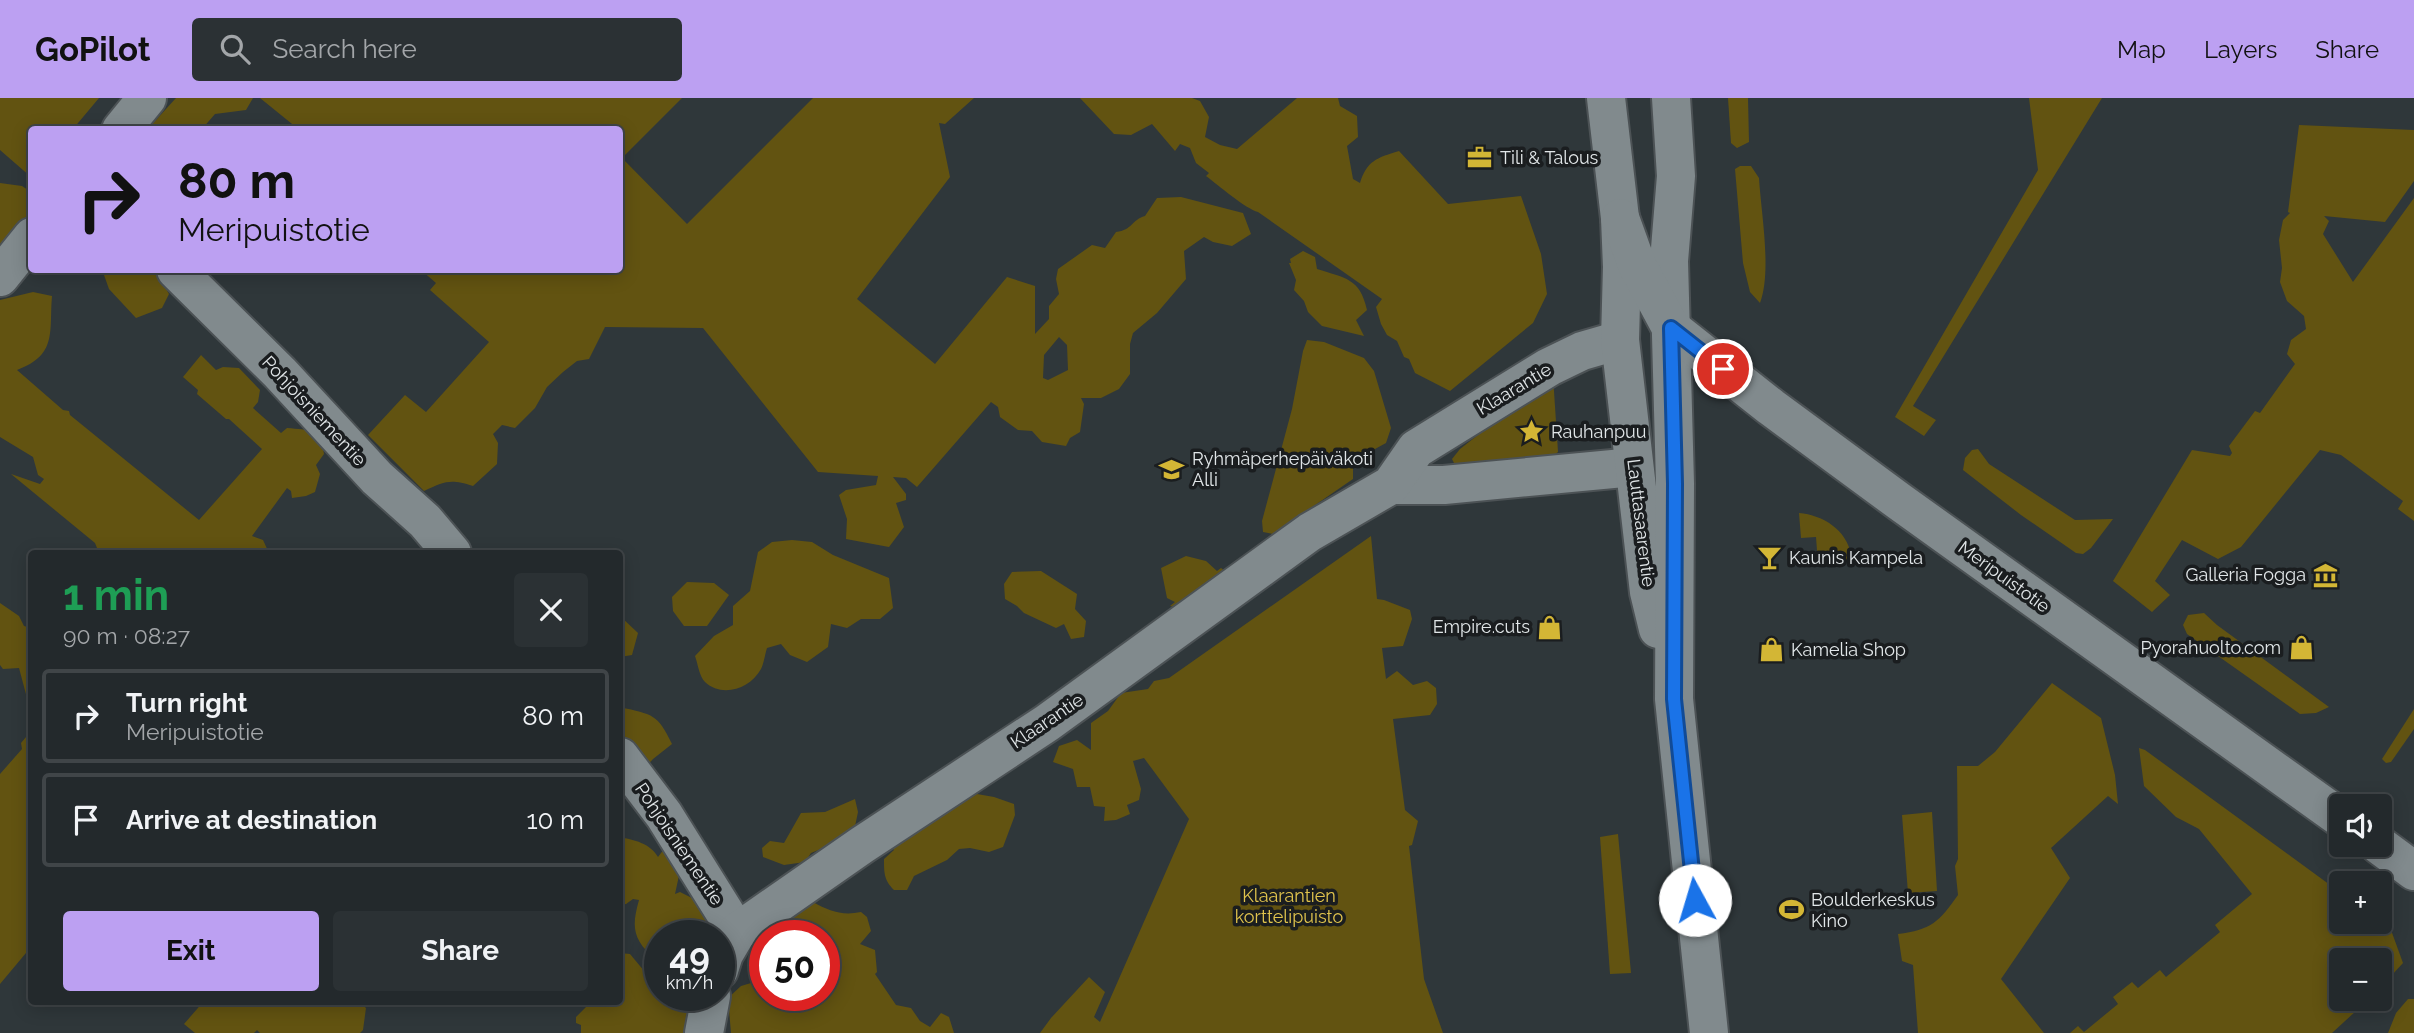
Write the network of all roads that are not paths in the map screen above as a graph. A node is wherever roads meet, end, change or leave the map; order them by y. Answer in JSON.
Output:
{"nodes":[{"id":1,"x":148,"y":98,"type":"edge"},
{"id":2,"x":1606,"y":98,"type":"edge"},
{"id":3,"x":1671,"y":98,"type":"edge"},
{"id":4,"x":124,"y":126,"type":"edge"},
{"id":5,"x":1620,"y":218,"type":"junction"},
{"id":6,"x":28,"y":242,"type":"edge"},
{"id":7,"x":179,"y":273,"type":"edge"},
{"id":8,"x":0,"y":277,"type":"edge"},
{"id":9,"x":1671,"y":328,"type":"junction"},
{"id":10,"x":1620,"y":340,"type":"junction"},
{"id":11,"x":1634,"y":467,"type":"junction"},
{"id":12,"x":1391,"y":485,"type":"junction"},
{"id":13,"x":449,"y":550,"type":"edge"},
{"id":14,"x":1674,"y":699,"type":"junction"},
{"id":15,"x":623,"y":761,"type":"edge"},
{"id":16,"x":2329,"y":810,"type":"edge"},
{"id":17,"x":2392,"y":855,"type":"edge"},
{"id":18,"x":2414,"y":871,"type":"edge"},
{"id":19,"x":737,"y":932,"type":"junction"},
{"id":20,"x":735,"y":935,"type":"edge"},
{"id":21,"x":708,"y":1011,"type":"edge"},
{"id":22,"x":704,"y":1033,"type":"edge"},
{"id":23,"x":1709,"y":1033,"type":"edge"}],
"edges":[{"from":1,"to":4,"type":"main road"},
{"from":2,"to":5,"type":"main road","name":"Lauttasaarentie"},
{"from":3,"to":9,"type":"main road","name":"Lauttasaarentie"},
{"from":5,"to":9,"type":"main road","name":"Lauttasaarentie"},
{"from":5,"to":10,"type":"main road","name":"Lauttasaarentie"},
{"from":6,"to":8,"type":"main road"},
{"from":7,"to":13,"type":"main road","name":"Pohjoisniementie"},
{"from":9,"to":14,"type":"main road","name":"Lauttasaarentie"},
{"from":9,"to":16,"type":"main road","name":"Meripuistotie"},
{"from":10,"to":11,"type":"main road","name":"Lauttasaarentie"},
{"from":10,"to":12,"type":"main road","name":"Klaarantie"},
{"from":11,"to":12,"type":"main road"},
{"from":11,"to":14,"type":"main road","name":"Lauttasaarentie"},
{"from":12,"to":19,"type":"main road","name":"Klaarantie"},
{"from":14,"to":23,"type":"main road","name":"Lauttasaarentie"},
{"from":15,"to":19,"type":"main road","name":"Pohjoisniementie"},
{"from":17,"to":18,"type":"main road"},
{"from":19,"to":20,"type":"main road","name":"Klaarantie"},
{"from":21,"to":22,"type":"main road"}]}
